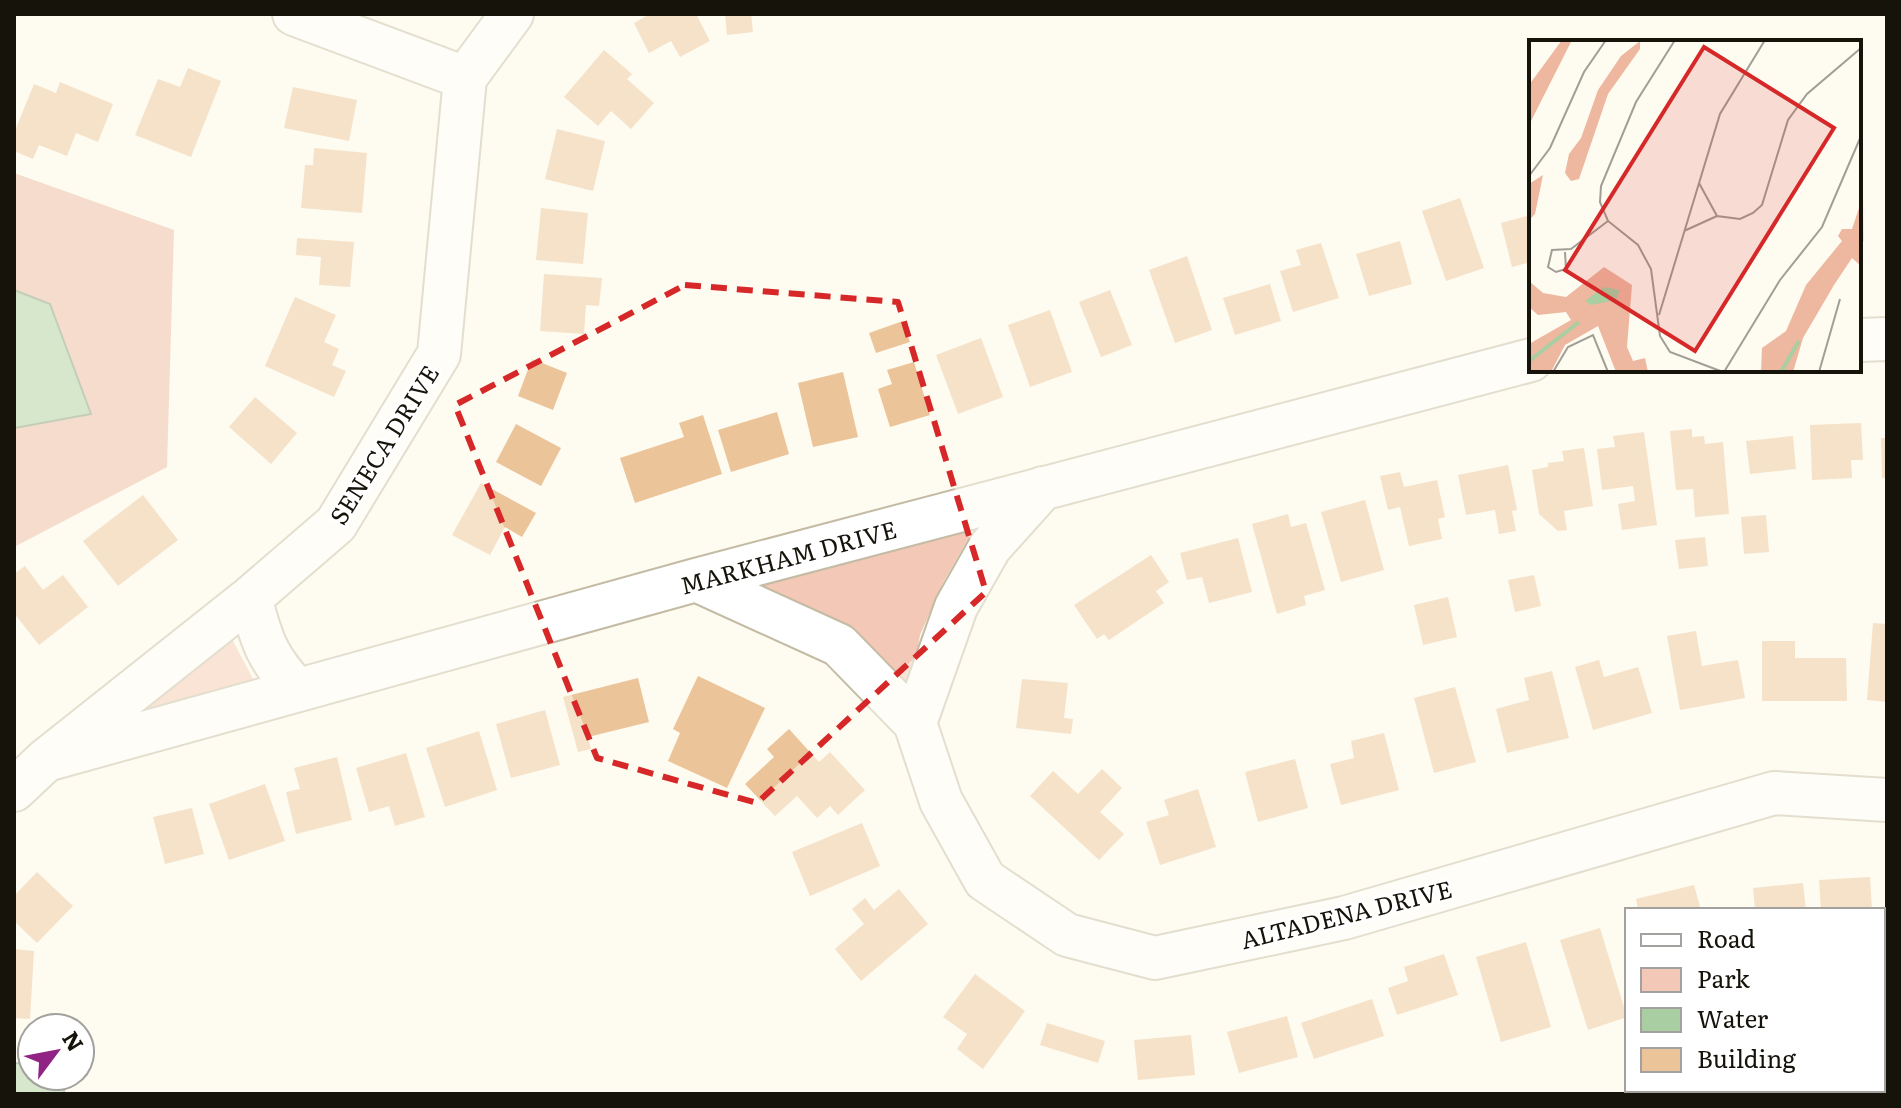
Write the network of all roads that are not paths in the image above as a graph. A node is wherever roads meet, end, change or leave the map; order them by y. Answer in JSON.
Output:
{"nodes":[{"id":1,"x":294,"y":14,"type":"edge"},
{"id":2,"x":512,"y":14,"type":"edge"},
{"id":3,"x":465,"y":78,"type":"junction"},
{"id":4,"x":1887,"y":339,"type":"edge"},
{"id":5,"x":1861,"y":340,"type":"edge"},
{"id":6,"x":1529,"y":361,"type":"edge"},
{"id":7,"x":1043,"y":488,"type":"junction"},
{"id":8,"x":696,"y":580,"type":"junction"},
{"id":9,"x":250,"y":598,"type":"junction"},
{"id":10,"x":297,"y":690,"type":"junction"},
{"id":11,"x":915,"y":723,"type":"junction"},
{"id":12,"x":46,"y":760,"type":"junction"},
{"id":13,"x":14,"y":790,"type":"edge"},
{"id":14,"x":1887,"y":800,"type":"edge"}],
"edges":[{"from":1,"to":3,"type":"street"},
{"from":2,"to":3,"type":"street"},
{"from":3,"to":9,"type":"street","name":"SENECA DRIVE"},
{"from":4,"to":5,"type":"street"},
{"from":6,"to":7,"type":"street","name":"MARKHAM DRIVE"},
{"from":7,"to":8,"type":"street","name":"MARKHAM DRIVE"},
{"from":7,"to":11,"type":"street"},
{"from":8,"to":10,"type":"street","name":"MARKHAM DRIVE"},
{"from":8,"to":11,"type":"street","name":"ALTADENA DRIVE"},
{"from":9,"to":10,"type":"street"},
{"from":9,"to":12,"type":"street","name":"SENECA DRIVE"},
{"from":10,"to":12,"type":"street","name":"MARKHAM DRIVE"},
{"from":11,"to":14,"type":"street","name":"ALTADENA DRIVE"},
{"from":12,"to":13,"type":"street","name":"SENECA DRIVE"}]}
